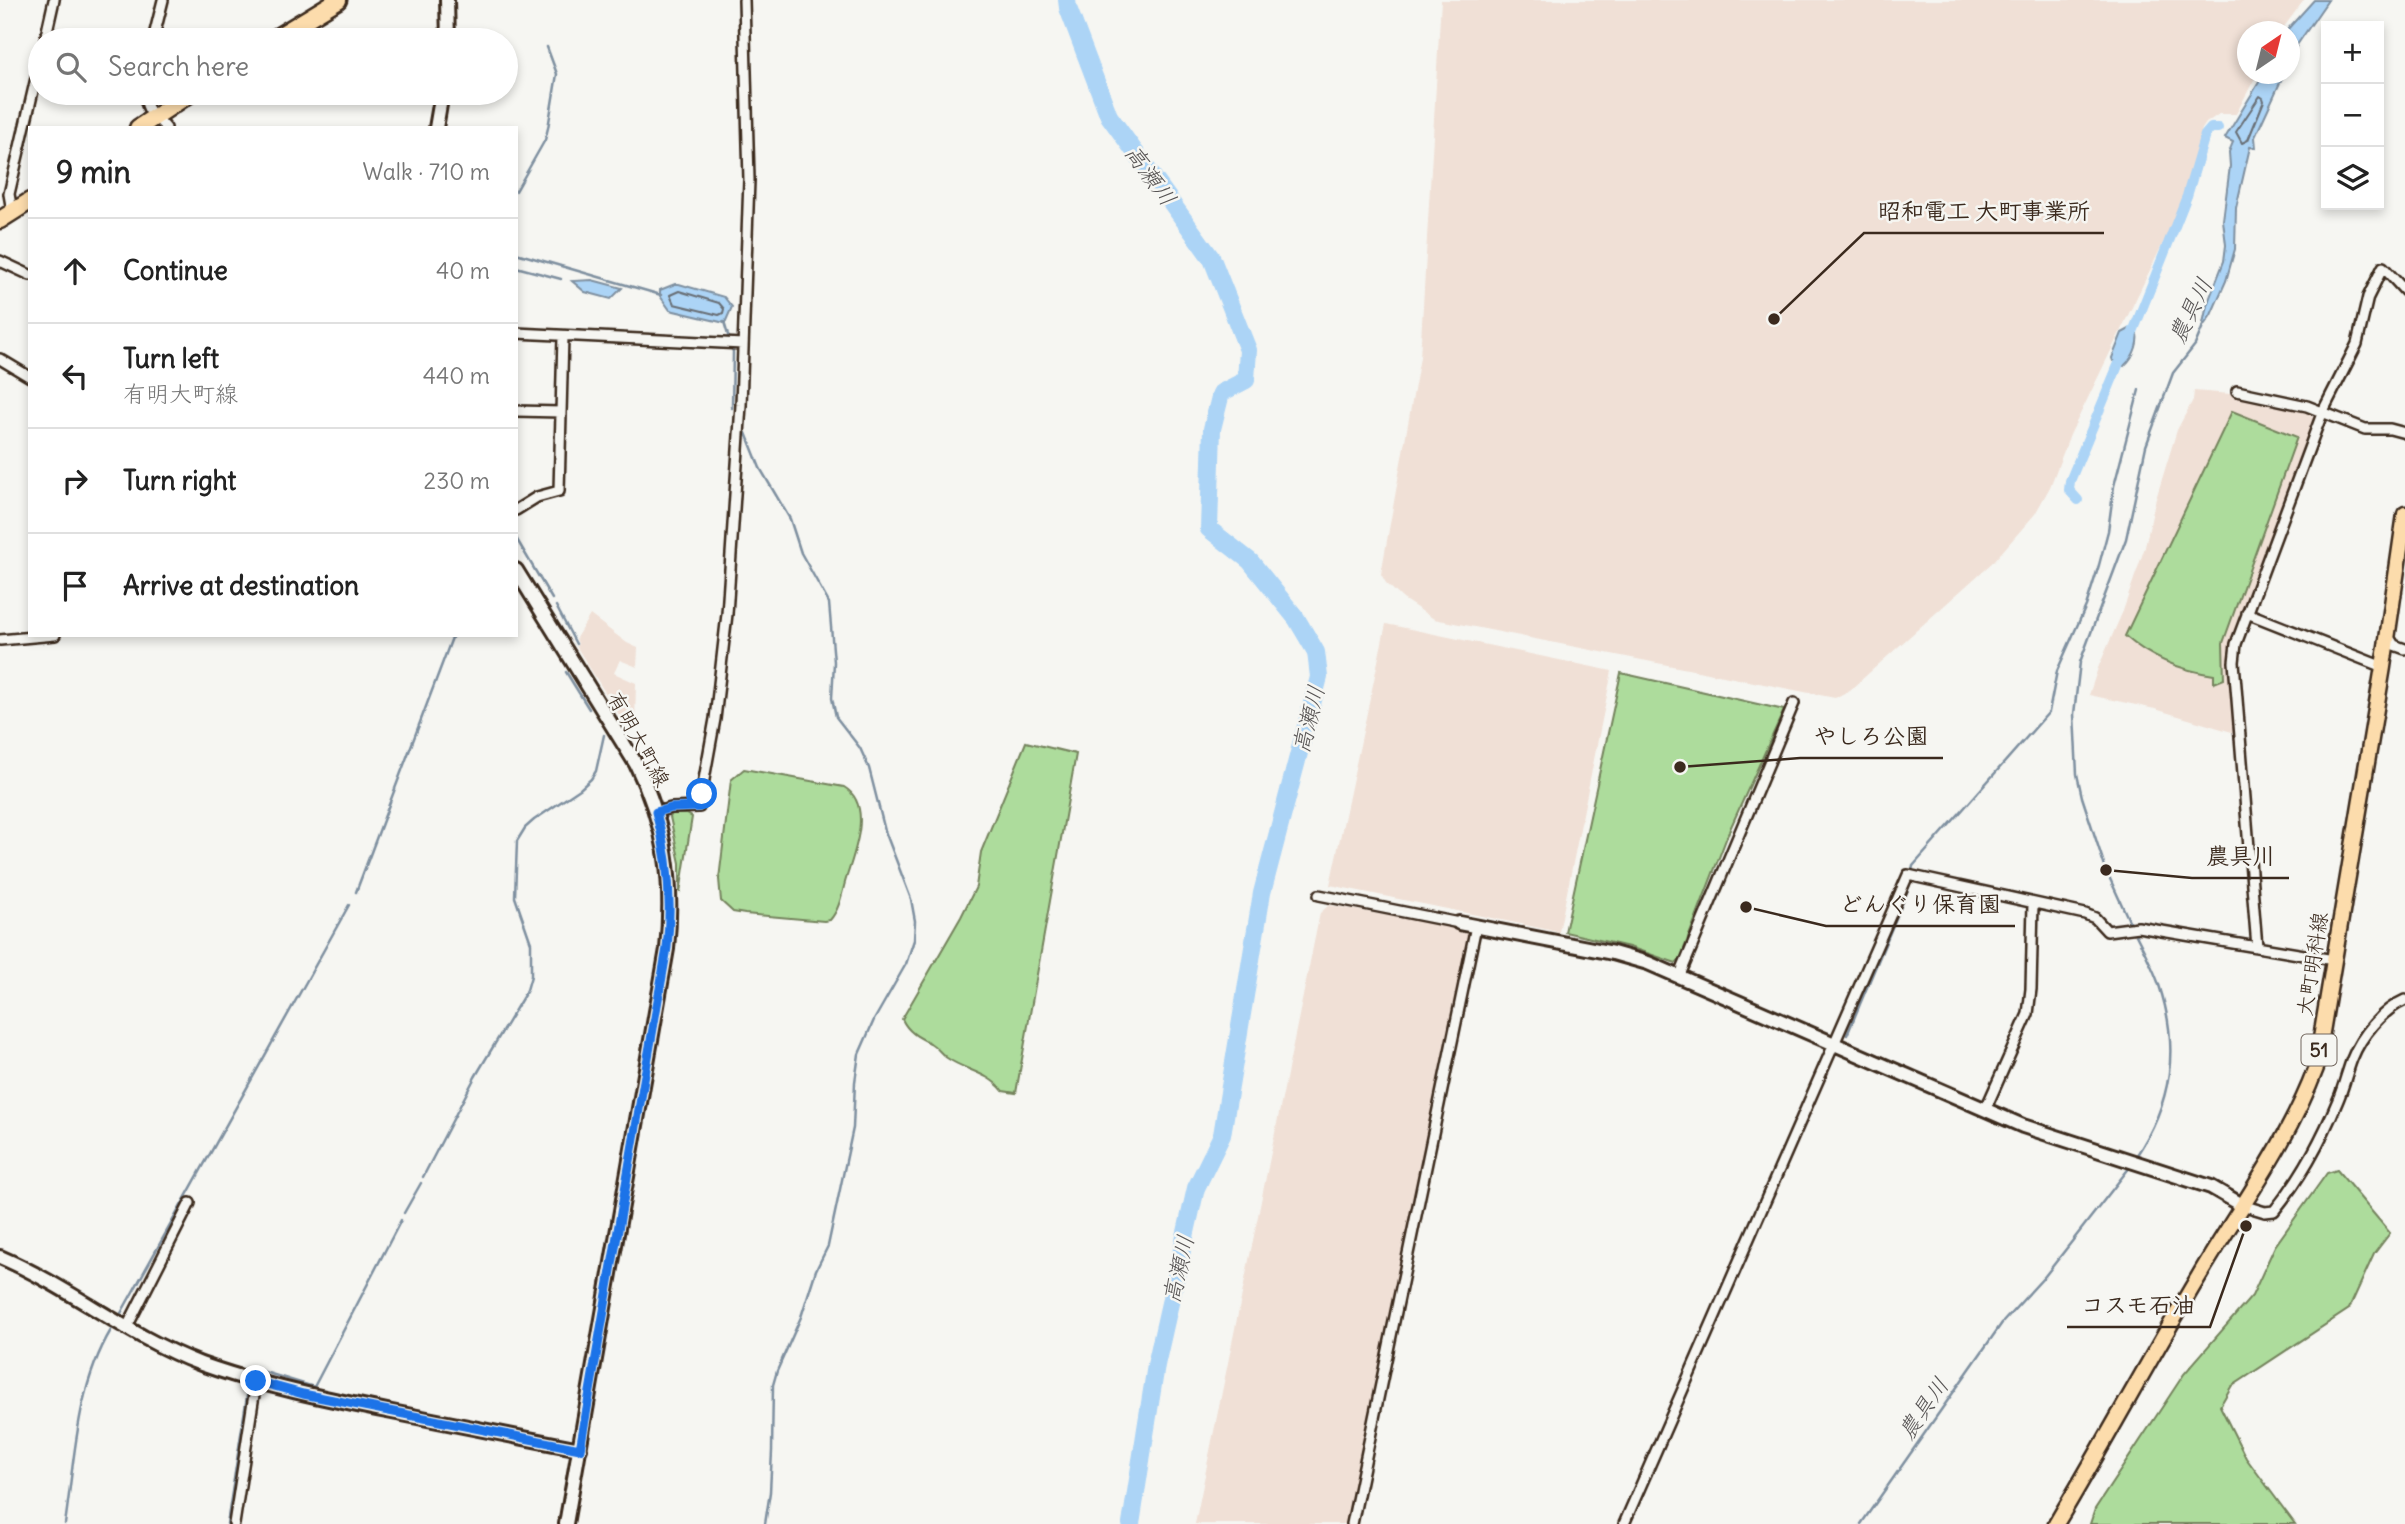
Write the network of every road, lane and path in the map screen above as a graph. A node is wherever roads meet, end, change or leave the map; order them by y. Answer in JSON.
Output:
{"nodes":[{"id":1,"x":54,"y":0,"type":"edge"},
{"id":2,"x":163,"y":0,"type":"edge"},
{"id":3,"x":338,"y":0,"type":"edge"},
{"id":4,"x":447,"y":0,"type":"edge"},
{"id":5,"x":744,"y":0,"type":"edge"},
{"id":6,"x":48,"y":28,"type":"edge"},
{"id":7,"x":156,"y":28,"type":"edge"},
{"id":8,"x":292,"y":28,"type":"edge"},
{"id":9,"x":448,"y":28,"type":"edge"},
{"id":10,"x":30,"y":105,"type":"edge"},
{"id":11,"x":146,"y":105,"type":"edge"},
{"id":12,"x":179,"y":105,"type":"edge"},
{"id":13,"x":440,"y":105,"type":"edge"},
{"id":14,"x":161,"y":122,"type":"edge"},
{"id":15,"x":436,"y":126,"type":"edge"},
{"id":16,"x":28,"y":202,"type":"edge"},
{"id":17,"x":6,"y":215,"type":"edge"},
{"id":18,"x":0,"y":261,"type":"edge"},
{"id":19,"x":28,"y":274,"type":"edge"},
{"id":20,"x":2405,"y":291,"type":"edge"},
{"id":21,"x":518,"y":333,"type":"edge"},
{"id":22,"x":563,"y":337,"type":"junction"},
{"id":23,"x":743,"y":344,"type":"junction"},
{"id":24,"x":0,"y":359,"type":"edge"},
{"id":25,"x":28,"y":376,"type":"edge"},
{"id":26,"x":2237,"y":391,"type":"dead end"},
{"id":27,"x":518,"y":411,"type":"edge"},
{"id":28,"x":2323,"y":411,"type":"junction"},
{"id":29,"x":561,"y":412,"type":"junction"},
{"id":30,"x":2405,"y":433,"type":"edge"},
{"id":31,"x":518,"y":509,"type":"edge"},
{"id":32,"x":2405,"y":514,"type":"edge"},
{"id":33,"x":518,"y":573,"type":"edge"},
{"id":34,"x":2247,"y":613,"type":"junction"},
{"id":35,"x":2388,"y":636,"type":"junction"},
{"id":36,"x":33,"y":637,"type":"edge"},
{"id":37,"x":0,"y":640,"type":"edge"},
{"id":38,"x":2405,"y":649,"type":"edge"},
{"id":39,"x":2384,"y":667,"type":"junction"},
{"id":40,"x":1794,"y":703,"type":"dead end"},
{"id":41,"x":656,"y":812,"type":"junction"},
{"id":42,"x":1319,"y":895,"type":"dead end"},
{"id":43,"x":2033,"y":903,"type":"junction"},
{"id":44,"x":1459,"y":923,"type":"joint"},
{"id":45,"x":1476,"y":926,"type":"junction"},
{"id":46,"x":2257,"y":947,"type":"junction"},
{"id":47,"x":2334,"y":960,"type":"junction"},
{"id":48,"x":1680,"y":975,"type":"junction"},
{"id":49,"x":2405,"y":1000,"type":"edge"},
{"id":50,"x":1835,"y":1042,"type":"junction"},
{"id":51,"x":1986,"y":1108,"type":"junction"},
{"id":52,"x":190,"y":1203,"type":"dead end"},
{"id":53,"x":2242,"y":1205,"type":"junction"},
{"id":54,"x":0,"y":1257,"type":"edge"},
{"id":55,"x":125,"y":1329,"type":"junction"},
{"id":56,"x":256,"y":1381,"type":"junction"},
{"id":57,"x":580,"y":1449,"type":"junction"},
{"id":58,"x":234,"y":1524,"type":"edge"},
{"id":59,"x":566,"y":1524,"type":"edge"},
{"id":60,"x":1352,"y":1524,"type":"edge"},
{"id":61,"x":1624,"y":1524,"type":"edge"},
{"id":62,"x":2056,"y":1524,"type":"edge"}],
"edges":[{"from":1,"to":6,"type":"street"},
{"from":2,"to":7,"type":"street"},
{"from":3,"to":8,"type":"highway"},
{"from":4,"to":9,"type":"street"},
{"from":5,"to":23,"type":"street"},
{"from":10,"to":17,"type":"street"},
{"from":11,"to":14,"type":"street"},
{"from":12,"to":14,"type":"highway"},
{"from":13,"to":15,"type":"street"},
{"from":16,"to":17,"type":"highway"},
{"from":18,"to":19,"type":"street"},
{"from":20,"to":28,"type":"street"},
{"from":21,"to":22,"type":"street"},
{"from":22,"to":23,"type":"street"},
{"from":22,"to":29,"type":"street"},
{"from":23,"to":41,"type":"street"},
{"from":24,"to":25,"type":"street"},
{"from":26,"to":28,"type":"street"},
{"from":27,"to":29,"type":"street"},
{"from":28,"to":30,"type":"street"},
{"from":28,"to":34,"type":"street"},
{"from":29,"to":31,"type":"street"},
{"from":32,"to":35,"type":"main road","name":"大町明科線","number":"51"},
{"from":33,"to":41,"type":"street","name":"有明大町線"},
{"from":34,"to":39,"type":"street"},
{"from":34,"to":46,"type":"street"},
{"from":35,"to":38,"type":"street"},
{"from":35,"to":39,"type":"main road","name":"大町明科線","number":"51"},
{"from":36,"to":37,"type":"street"},
{"from":39,"to":47,"type":"main road","name":"大町明科線","number":"51"},
{"from":40,"to":48,"type":"street"},
{"from":41,"to":57,"type":"street","name":"有明大町線"},
{"from":42,"to":44,"type":"street"},
{"from":43,"to":46,"type":"street"},
{"from":43,"to":50,"type":"street"},
{"from":43,"to":51,"type":"street"},
{"from":44,"to":45,"type":"street"},
{"from":45,"to":48,"type":"street"},
{"from":45,"to":60,"type":"street"},
{"from":46,"to":47,"type":"street"},
{"from":47,"to":53,"type":"main road","name":"大町明科線","number":"51"},
{"from":48,"to":50,"type":"street"},
{"from":49,"to":53,"type":"street"},
{"from":50,"to":51,"type":"street"},
{"from":50,"to":61,"type":"street"},
{"from":51,"to":53,"type":"street"},
{"from":52,"to":55,"type":"street"},
{"from":53,"to":62,"type":"main road","name":"大町明科線","number":"51"},
{"from":54,"to":55,"type":"street"},
{"from":55,"to":56,"type":"street"},
{"from":56,"to":57,"type":"street"},
{"from":56,"to":58,"type":"street"},
{"from":57,"to":59,"type":"street","name":"有明大町線"}]}
